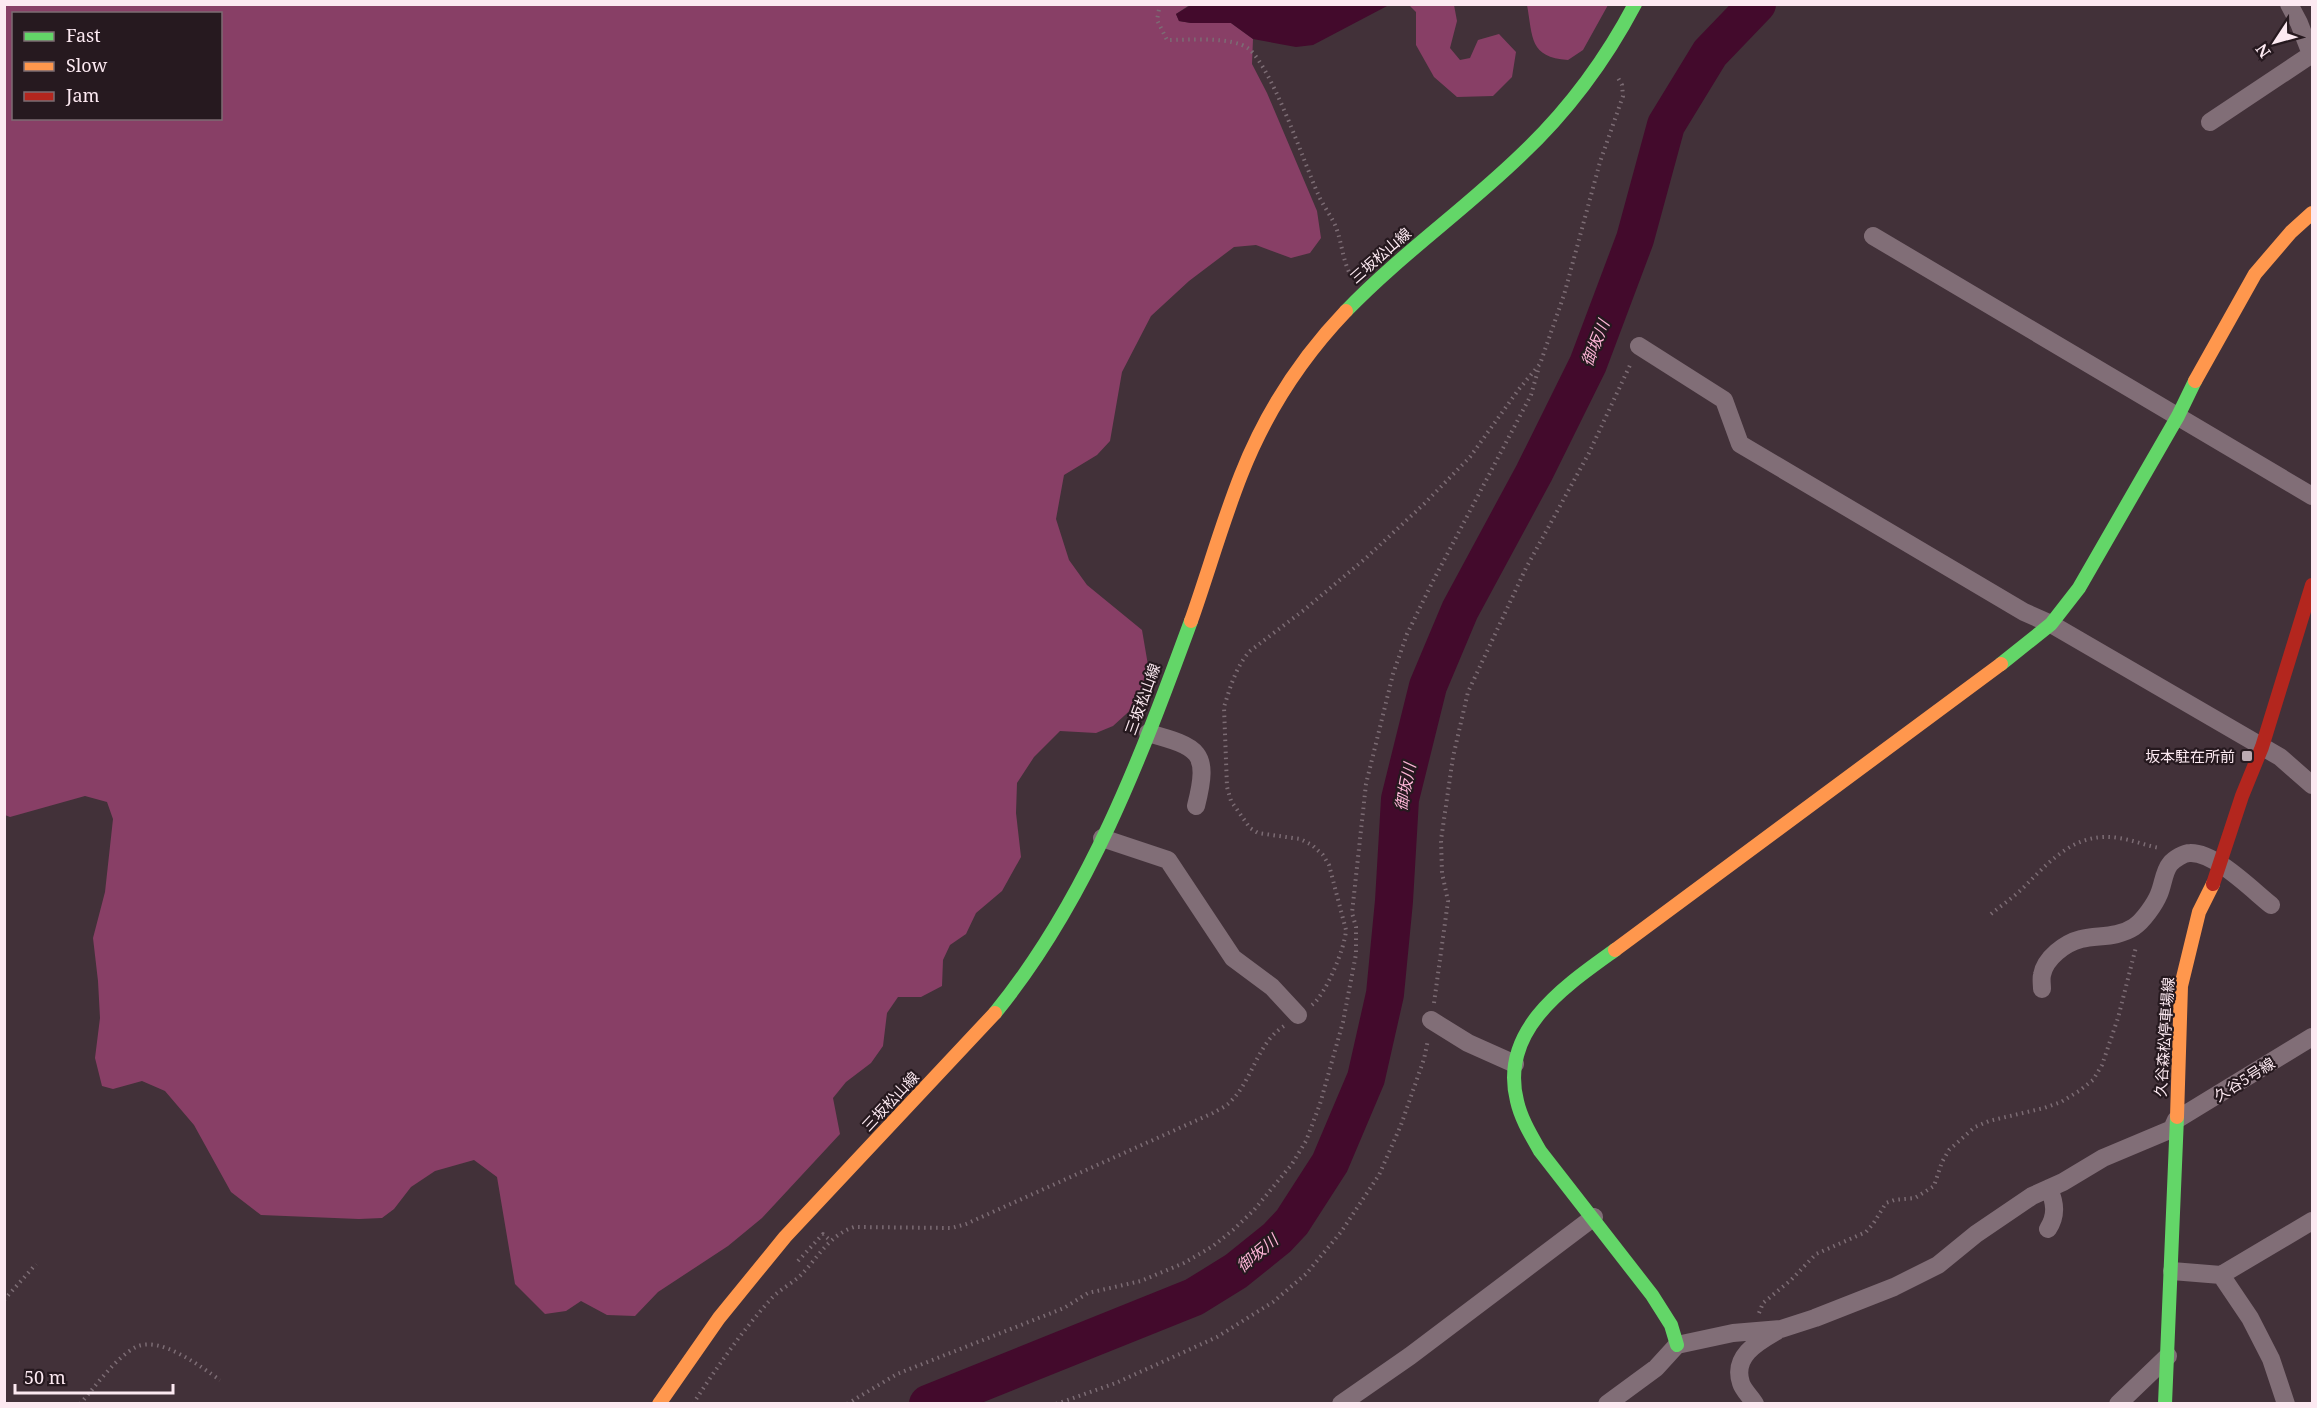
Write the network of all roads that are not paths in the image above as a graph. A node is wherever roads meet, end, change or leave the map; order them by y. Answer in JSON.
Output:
{"nodes":[{"id":1,"x":1635,"y":4,"type":"edge"},
{"id":2,"x":2289,"y":4,"type":"edge"},
{"id":3,"x":2312,"y":54,"type":"edge"},
{"id":4,"x":2210,"y":122,"type":"dead end"},
{"id":5,"x":2313,"y":213,"type":"edge"},
{"id":6,"x":1873,"y":236,"type":"dead end"},
{"id":7,"x":1639,"y":346,"type":"road end"},
{"id":8,"x":2178,"y":416,"type":"junction"},
{"id":9,"x":2313,"y":496,"type":"edge"},
{"id":10,"x":2313,"y":585,"type":"edge"},
{"id":11,"x":2051,"y":624,"type":"junction"},
{"id":12,"x":1148,"y":733,"type":"junction"},
{"id":13,"x":2262,"y":747,"type":"junction"},
{"id":14,"x":2313,"y":785,"type":"edge"},
{"id":15,"x":1196,"y":806,"type":"dead end"},
{"id":16,"x":1102,"y":838,"type":"junction"},
{"id":17,"x":2219,"y":864,"type":"junction"},
{"id":18,"x":2271,"y":905,"type":"dead end"},
{"id":19,"x":2042,"y":989,"type":"dead end"},
{"id":20,"x":1298,"y":1015,"type":"road end"},
{"id":21,"x":1431,"y":1020,"type":"road end"},
{"id":22,"x":2313,"y":1037,"type":"edge"},
{"id":23,"x":1515,"y":1064,"type":"junction"},
{"id":24,"x":2176,"y":1120,"type":"junction"},
{"id":25,"x":2049,"y":1188,"type":"junction"},
{"id":26,"x":1594,"y":1217,"type":"junction"},
{"id":27,"x":2313,"y":1221,"type":"edge"},
{"id":28,"x":2048,"y":1229,"type":"dead end"},
{"id":29,"x":2172,"y":1271,"type":"junction"},
{"id":30,"x":2221,"y":1275,"type":"junction"},
{"id":31,"x":1781,"y":1329,"type":"junction"},
{"id":32,"x":1677,"y":1345,"type":"junction"},
{"id":33,"x":2168,"y":1356,"type":"junction"},
{"id":34,"x":659,"y":1404,"type":"edge"},
{"id":35,"x":1341,"y":1404,"type":"edge"},
{"id":36,"x":1607,"y":1404,"type":"edge"},
{"id":37,"x":1755,"y":1404,"type":"edge"},
{"id":38,"x":2118,"y":1404,"type":"edge"},
{"id":39,"x":2165,"y":1404,"type":"edge"},
{"id":40,"x":2286,"y":1404,"type":"edge"}],
"edges":[{"from":1,"to":12,"type":"main road","name":"三坂松山線"},
{"from":2,"to":3,"type":"street"},
{"from":3,"to":4,"type":"street"},
{"from":5,"to":8,"type":"main road"},
{"from":6,"to":8,"type":"street"},
{"from":7,"to":11,"type":"street"},
{"from":8,"to":9,"type":"street"},
{"from":8,"to":11,"type":"main road"},
{"from":10,"to":13,"type":"main road","name":"久谷森松停車場線"},
{"from":11,"to":13,"type":"street"},
{"from":11,"to":23,"type":"main road"},
{"from":12,"to":15,"type":"street"},
{"from":12,"to":16,"type":"main road","name":"三坂松山線"},
{"from":13,"to":14,"type":"street"},
{"from":13,"to":17,"type":"main road","name":"久谷森松停車場線"},
{"from":16,"to":20,"type":"street"},
{"from":16,"to":34,"type":"main road","name":"三坂松山線"},
{"from":17,"to":18,"type":"street"},
{"from":17,"to":19,"type":"street"},
{"from":17,"to":24,"type":"main road","name":"久谷森松停車場線"},
{"from":21,"to":23,"type":"street"},
{"from":22,"to":24,"type":"street","name":"久谷5号線"},
{"from":23,"to":26,"type":"main road"},
{"from":24,"to":25,"type":"street","name":"久谷5号線"},
{"from":24,"to":29,"type":"main road","name":"久谷森松停車場線"},
{"from":25,"to":28,"type":"street"},
{"from":25,"to":31,"type":"street","name":"久谷5号線"},
{"from":26,"to":32,"type":"main road"},
{"from":26,"to":35,"type":"street"},
{"from":27,"to":30,"type":"street"},
{"from":29,"to":30,"type":"street"},
{"from":29,"to":33,"type":"main road","name":"久谷森松停車場線"},
{"from":30,"to":40,"type":"street"},
{"from":31,"to":32,"type":"street"},
{"from":31,"to":37,"type":"street"},
{"from":32,"to":36,"type":"street"},
{"from":33,"to":38,"type":"street"},
{"from":33,"to":39,"type":"main road","name":"久谷森松停車場線"}]}
